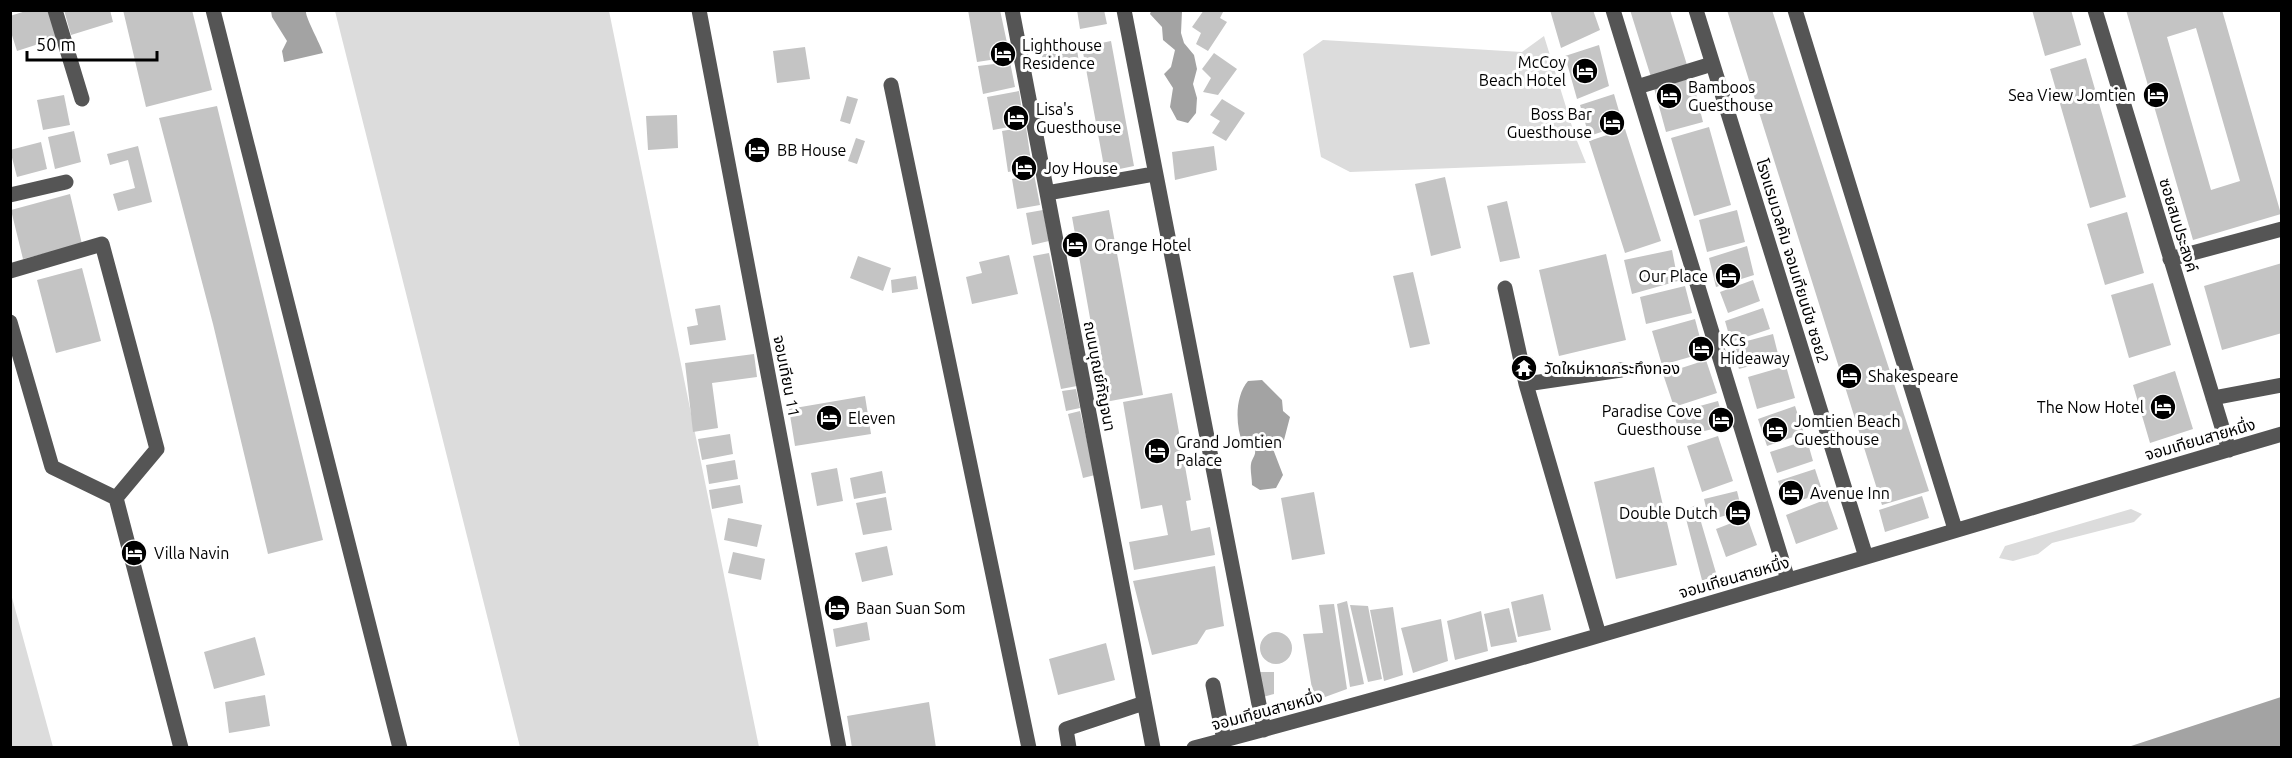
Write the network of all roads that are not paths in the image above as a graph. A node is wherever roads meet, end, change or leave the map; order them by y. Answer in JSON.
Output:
{"nodes":[{"id":1,"x":55,"y":10,"type":"edge"},
{"id":2,"x":213,"y":10,"type":"edge"},
{"id":3,"x":699,"y":10,"type":"edge"},
{"id":4,"x":1012,"y":10,"type":"edge"},
{"id":5,"x":1124,"y":10,"type":"edge"},
{"id":6,"x":1613,"y":10,"type":"edge"},
{"id":7,"x":1696,"y":10,"type":"edge"},
{"id":8,"x":1795,"y":10,"type":"edge"},
{"id":9,"x":2095,"y":10,"type":"edge"},
{"id":10,"x":1712,"y":64,"type":"junction"},
{"id":11,"x":891,"y":85,"type":"dead end"},
{"id":12,"x":1637,"y":87,"type":"junction"},
{"id":13,"x":82,"y":99,"type":"dead end"},
{"id":14,"x":1154,"y":174,"type":"junction"},
{"id":15,"x":66,"y":182,"type":"dead end"},
{"id":16,"x":1047,"y":193,"type":"junction"},
{"id":17,"x":10,"y":195,"type":"edge"},
{"id":18,"x":2282,"y":229,"type":"edge"},
{"id":19,"x":2170,"y":259,"type":"junction"},
{"id":20,"x":10,"y":271,"type":"edge"},
{"id":21,"x":1505,"y":288,"type":"dead end"},
{"id":22,"x":10,"y":322,"type":"edge"},
{"id":23,"x":1621,"y":370,"type":"dead end"},
{"id":24,"x":1526,"y":384,"type":"junction"},
{"id":25,"x":2282,"y":385,"type":"edge"},
{"id":26,"x":2213,"y":398,"type":"junction"},
{"id":27,"x":2282,"y":434,"type":"edge"},
{"id":28,"x":2229,"y":450,"type":"junction"},
{"id":29,"x":116,"y":498,"type":"junction"},
{"id":30,"x":1955,"y":529,"type":"junction"},
{"id":31,"x":1866,"y":557,"type":"junction"},
{"id":32,"x":1788,"y":580,"type":"junction"},
{"id":33,"x":1599,"y":635,"type":"junction"},
{"id":34,"x":1213,"y":685,"type":"dead end"},
{"id":35,"x":1144,"y":703,"type":"junction"},
{"id":36,"x":1264,"y":730,"type":"junction"},
{"id":37,"x":1224,"y":740,"type":"junction"},
{"id":38,"x":181,"y":747,"type":"edge"},
{"id":39,"x":400,"y":747,"type":"edge"},
{"id":40,"x":839,"y":747,"type":"edge"},
{"id":41,"x":1029,"y":747,"type":"edge"},
{"id":42,"x":1069,"y":747,"type":"edge"},
{"id":43,"x":1153,"y":747,"type":"edge"},
{"id":44,"x":1194,"y":747,"type":"edge"}],
"edges":[{"from":1,"to":13,"type":"street"},
{"from":2,"to":39,"type":"street"},
{"from":3,"to":40,"type":"street","name":"จอมเทียน 11"},
{"from":4,"to":16,"type":"street","name":"ถนนบุณย์กัญจนา"},
{"from":5,"to":14,"type":"street"},
{"from":6,"to":12,"type":"street"},
{"from":7,"to":10,"type":"street","name":"โรงแรมเวลคัม จอมเทียนบีช ซอย2"},
{"from":8,"to":30,"type":"street"},
{"from":9,"to":19,"type":"street","name":"ซอยสมประสงค์"},
{"from":10,"to":12,"type":"street"},
{"from":10,"to":31,"type":"street","name":"โรงแรมเวลคัม จอมเทียนบีช ซอย2"},
{"from":11,"to":41,"type":"street"},
{"from":12,"to":32,"type":"street"},
{"from":14,"to":16,"type":"street"},
{"from":14,"to":36,"type":"street"},
{"from":15,"to":17,"type":"street"},
{"from":16,"to":35,"type":"street","name":"ถนนบุณย์กัญจนา"},
{"from":18,"to":19,"type":"street"},
{"from":19,"to":26,"type":"street","name":"ซอยสมประสงค์"},
{"from":20,"to":29,"type":"street"},
{"from":21,"to":24,"type":"street"},
{"from":22,"to":29,"type":"street"},
{"from":23,"to":24,"type":"street"},
{"from":24,"to":33,"type":"street"},
{"from":25,"to":26,"type":"street"},
{"from":26,"to":28,"type":"street","name":"ซอยสมประสงค์"},
{"from":27,"to":28,"type":"street","name":"จอมเทียนสายหนึ่ง"},
{"from":28,"to":30,"type":"street","name":"จอมเทียนสายหนึ่ง"},
{"from":29,"to":38,"type":"street"},
{"from":30,"to":31,"type":"street","name":"จอมเทียนสายหนึ่ง"},
{"from":31,"to":32,"type":"street","name":"จอมเทียนสายหนึ่ง"},
{"from":32,"to":33,"type":"street","name":"จอมเทียนสายหนึ่ง"},
{"from":33,"to":36,"type":"street","name":"จอมเทียนสายหนึ่ง"},
{"from":34,"to":37,"type":"street"},
{"from":35,"to":42,"type":"street"},
{"from":35,"to":43,"type":"street","name":"ถนนบุณย์กัญจนา"},
{"from":36,"to":37,"type":"street","name":"จอมเทียนสายหนึ่ง"},
{"from":37,"to":44,"type":"street","name":"จอมเทียนสายหนึ่ง"}]}
